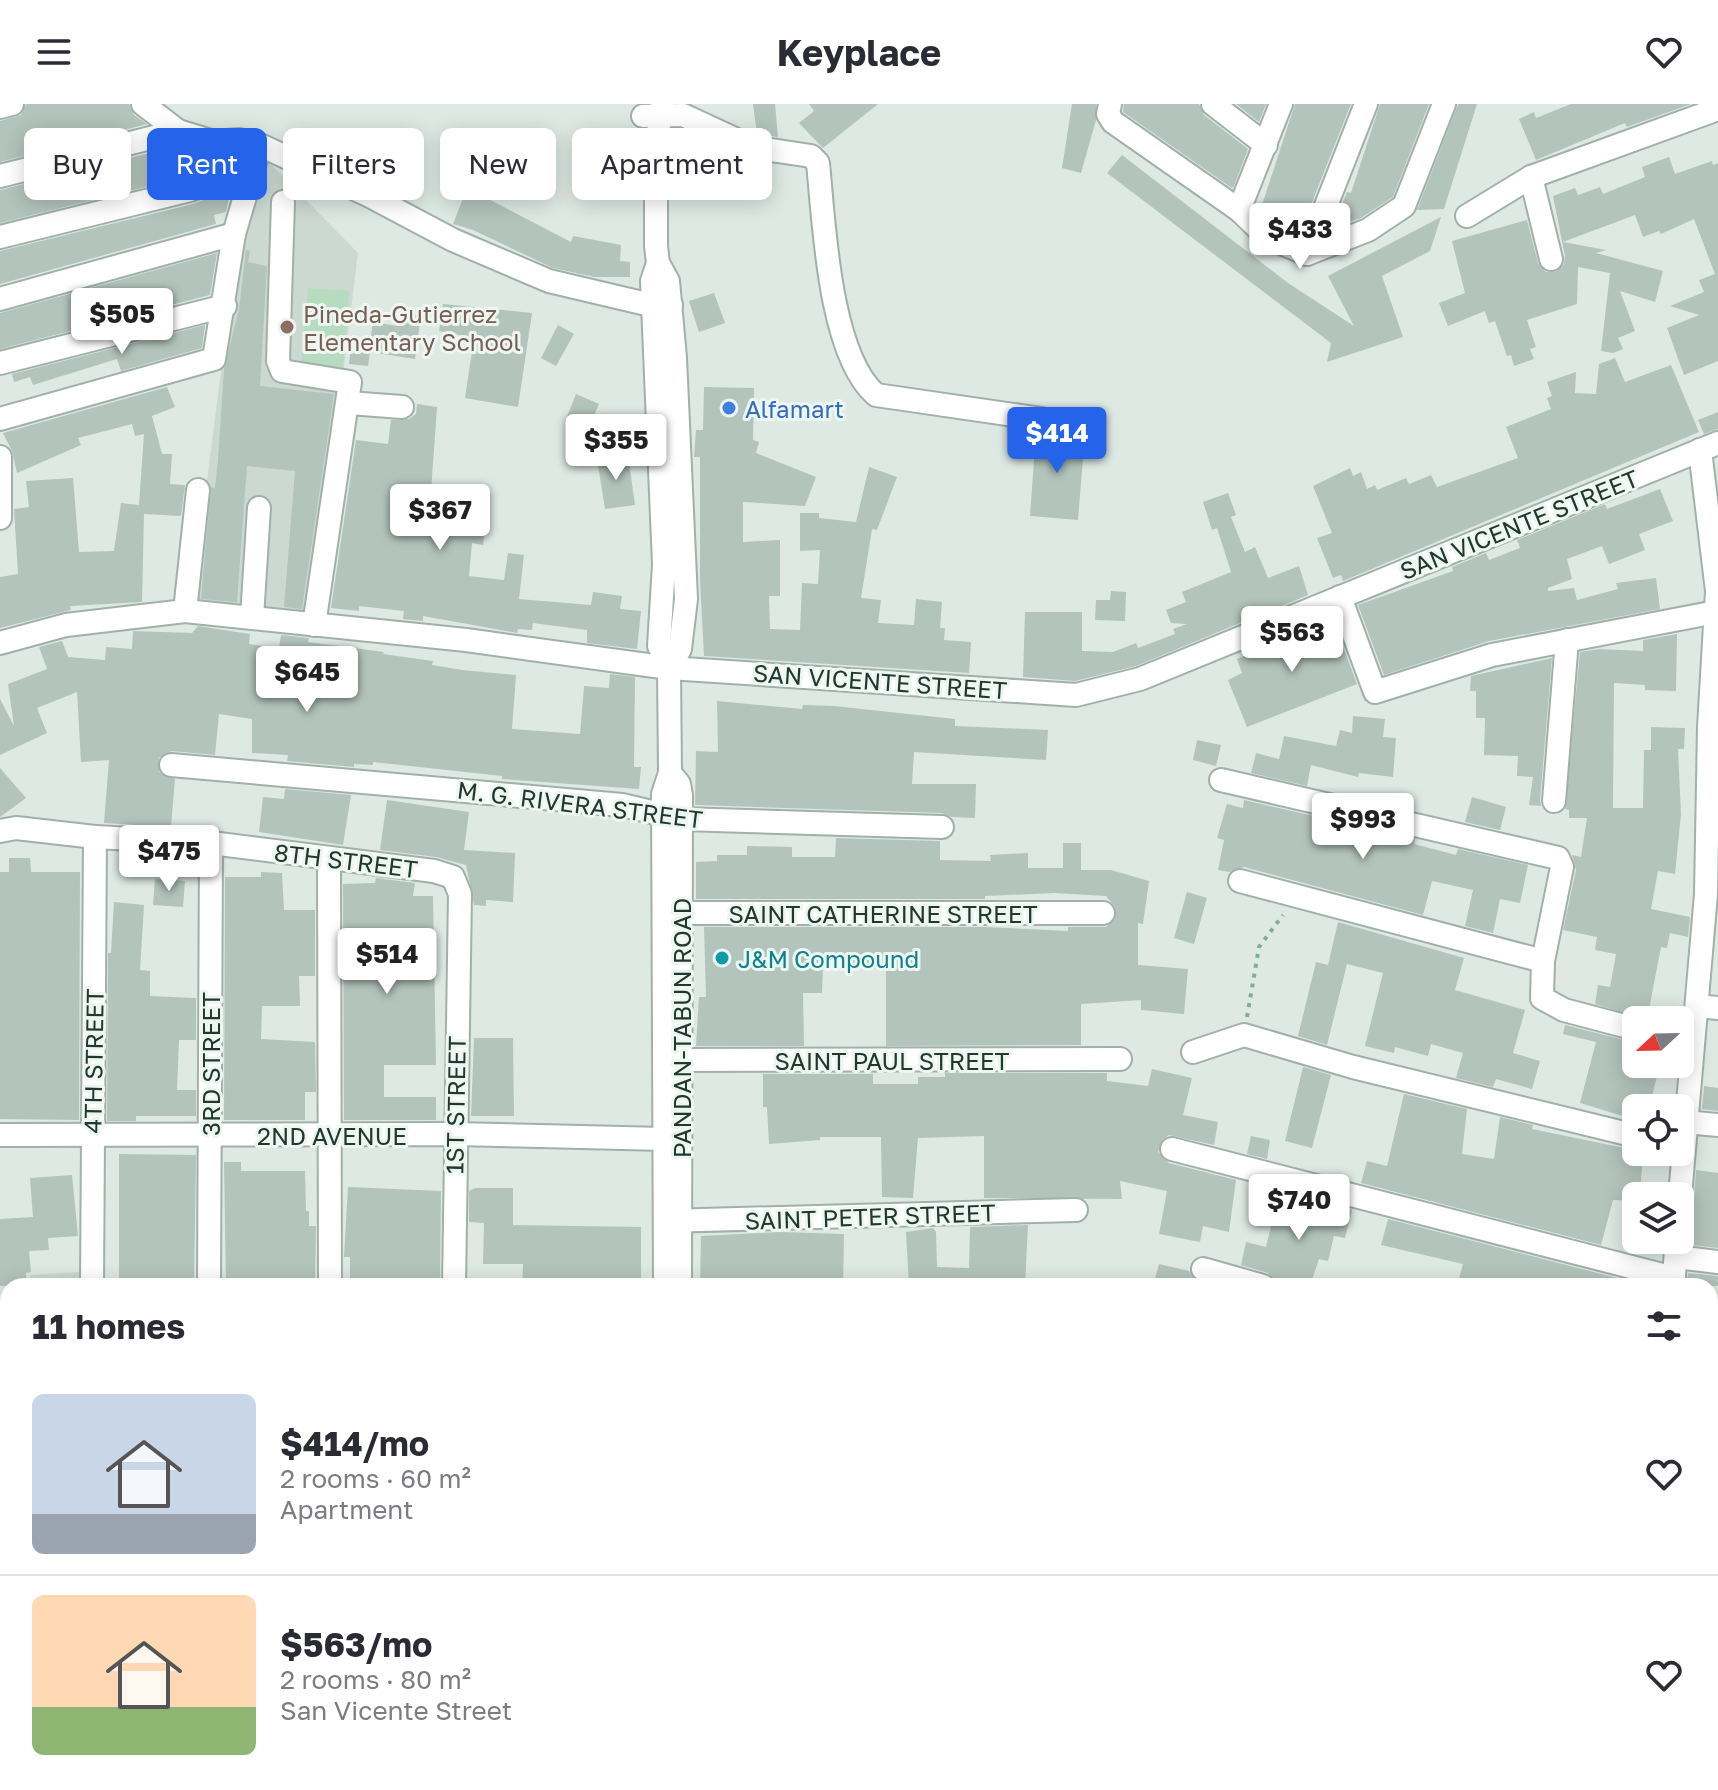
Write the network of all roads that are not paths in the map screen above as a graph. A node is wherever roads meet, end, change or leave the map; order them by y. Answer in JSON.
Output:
{"nodes":[{"id":1,"x":12,"y":104,"type":"edge"},
{"id":2,"x":143,"y":104,"type":"edge"},
{"id":3,"x":1110,"y":104,"type":"edge"},
{"id":4,"x":1213,"y":104,"type":"edge"},
{"id":5,"x":1281,"y":104,"type":"edge"},
{"id":6,"x":1366,"y":104,"type":"edge"},
{"id":7,"x":1444,"y":104,"type":"edge"},
{"id":8,"x":0,"y":107,"type":"edge"},
{"id":9,"x":1718,"y":109,"type":"edge"},
{"id":10,"x":652,"y":110,"type":"edge"},
{"id":11,"x":174,"y":128,"type":"edge"},
{"id":12,"x":147,"y":139,"type":"edge"},
{"id":13,"x":1266,"y":145,"type":"junction"},
{"id":14,"x":267,"y":159,"type":"edge"},
{"id":15,"x":0,"y":176,"type":"edge"},
{"id":16,"x":1531,"y":177,"type":"junction"},
{"id":17,"x":150,"y":200,"type":"edge"},
{"id":18,"x":244,"y":200,"type":"edge"},
{"id":19,"x":283,"y":202,"type":"dead end"},
{"id":20,"x":1239,"y":210,"type":"junction"},
{"id":21,"x":1467,"y":216,"type":"dead end"},
{"id":22,"x":234,"y":234,"type":"junction"},
{"id":23,"x":0,"y":237,"type":"edge"},
{"id":24,"x":1307,"y":254,"type":"junction"},
{"id":25,"x":1551,"y":259,"type":"dead end"},
{"id":26,"x":0,"y":299,"type":"edge"},
{"id":27,"x":663,"y":305,"type":"junction"},
{"id":28,"x":225,"y":306,"type":"junction"},
{"id":29,"x":0,"y":363,"type":"edge"},
{"id":30,"x":349,"y":392,"type":"junction"},
{"id":31,"x":402,"y":407,"type":"dead end"},
{"id":32,"x":0,"y":419,"type":"edge"},
{"id":33,"x":1042,"y":419,"type":"dead end"},
{"id":34,"x":1709,"y":447,"type":"edge"},
{"id":35,"x":0,"y":457,"type":"edge"},
{"id":36,"x":198,"y":490,"type":"dead end"},
{"id":37,"x":1,"y":491,"type":"edge"},
{"id":38,"x":259,"y":508,"type":"dead end"},
{"id":39,"x":0,"y":518,"type":"edge"},
{"id":40,"x":1340,"y":597,"type":"junction"},
{"id":41,"x":1717,"y":598,"type":"edge"},
{"id":42,"x":185,"y":611,"type":"junction"},
{"id":43,"x":252,"y":617,"type":"junction"},
{"id":44,"x":314,"y":625,"type":"junction"},
{"id":45,"x":1567,"y":640,"type":"junction"},
{"id":46,"x":0,"y":643,"type":"edge"},
{"id":47,"x":669,"y":668,"type":"junction"},
{"id":48,"x":1714,"y":727,"type":"edge"},
{"id":49,"x":171,"y":765,"type":"dead end"},
{"id":50,"x":1221,"y":780,"type":"dead end"},
{"id":51,"x":1554,"y":801,"type":"dead end"},
{"id":52,"x":672,"y":818,"type":"junction"},
{"id":53,"x":942,"y":827,"type":"dead end"},
{"id":54,"x":0,"y":831,"type":"edge"},
{"id":55,"x":95,"y":837,"type":"junction"},
{"id":56,"x":211,"y":843,"type":"junction"},
{"id":57,"x":329,"y":858,"type":"junction"},
{"id":58,"x":453,"y":877,"type":"joint"},
{"id":59,"x":1240,"y":881,"type":"dead end"},
{"id":60,"x":1712,"y":894,"type":"edge"},
{"id":61,"x":672,"y":913,"type":"junction"},
{"id":62,"x":1103,"y":913,"type":"dead end"},
{"id":63,"x":1543,"y":961,"type":"junction"},
{"id":64,"x":1708,"y":1007,"type":"edge"},
{"id":65,"x":1622,"y":1025,"type":"edge"},
{"id":66,"x":1694,"y":1029,"type":"edge"},
{"id":67,"x":1193,"y":1052,"type":"dead end"},
{"id":68,"x":1120,"y":1059,"type":"dead end"},
{"id":69,"x":672,"y":1060,"type":"junction"},
{"id":70,"x":1694,"y":1123,"type":"edge"},
{"id":71,"x":1718,"y":1125,"type":"edge"},
{"id":72,"x":1622,"y":1133,"type":"edge"},
{"id":73,"x":454,"y":1134,"type":"junction"},
{"id":74,"x":0,"y":1135,"type":"edge"},
{"id":75,"x":92,"y":1135,"type":"junction"},
{"id":76,"x":209,"y":1135,"type":"junction"},
{"id":77,"x":330,"y":1136,"type":"junction"},
{"id":78,"x":664,"y":1139,"type":"junction"},
{"id":79,"x":1172,"y":1149,"type":"dead end"},
{"id":80,"x":1076,"y":1210,"type":"dead end"},
{"id":81,"x":672,"y":1221,"type":"junction"},
{"id":82,"x":1718,"y":1262,"type":"edge"},
{"id":83,"x":1675,"y":1265,"type":"edge"},
{"id":84,"x":1203,"y":1269,"type":"dead end"},
{"id":85,"x":92,"y":1278,"type":"edge"},
{"id":86,"x":209,"y":1278,"type":"edge"},
{"id":87,"x":330,"y":1278,"type":"edge"},
{"id":88,"x":454,"y":1278,"type":"edge"},
{"id":89,"x":666,"y":1278,"type":"edge"},
{"id":90,"x":679,"y":1278,"type":"edge"},
{"id":91,"x":1235,"y":1278,"type":"edge"}],
"edges":[{"from":1,"to":8,"type":"street"},
{"from":2,"to":11,"type":"street"},
{"from":3,"to":20,"type":"street"},
{"from":4,"to":13,"type":"street"},
{"from":5,"to":13,"type":"street"},
{"from":6,"to":24,"type":"street"},
{"from":7,"to":24,"type":"street"},
{"from":9,"to":16,"type":"street"},
{"from":10,"to":27,"type":"street","name":"PANDAN-TABUN ROAD"},
{"from":10,"to":33,"type":"street"},
{"from":12,"to":15,"type":"street"},
{"from":13,"to":20,"type":"street"},
{"from":14,"to":27,"type":"street"},
{"from":16,"to":21,"type":"street"},
{"from":16,"to":25,"type":"street"},
{"from":17,"to":23,"type":"street"},
{"from":18,"to":22,"type":"street"},
{"from":19,"to":30,"type":"street"},
{"from":20,"to":24,"type":"street"},
{"from":22,"to":26,"type":"street"},
{"from":22,"to":28,"type":"street"},
{"from":27,"to":47,"type":"street","name":"PANDAN-TABUN ROAD"},
{"from":28,"to":29,"type":"street"},
{"from":28,"to":32,"type":"street"},
{"from":30,"to":31,"type":"street"},
{"from":30,"to":44,"type":"street"},
{"from":34,"to":40,"type":"street","name":"SAN VICENTE STREET"},
{"from":34,"to":41,"type":"street"},
{"from":35,"to":37,"type":"street"},
{"from":36,"to":42,"type":"street"},
{"from":37,"to":39,"type":"street"},
{"from":38,"to":43,"type":"street"},
{"from":40,"to":45,"type":"street"},
{"from":40,"to":47,"type":"street","name":"SAN VICENTE STREET"},
{"from":41,"to":45,"type":"street"},
{"from":41,"to":48,"type":"street"},
{"from":42,"to":43,"type":"street","name":"SAN VICENTE STREET"},
{"from":42,"to":46,"type":"street","name":"SAN VICENTE STREET"},
{"from":43,"to":44,"type":"street","name":"SAN VICENTE STREET"},
{"from":44,"to":47,"type":"street","name":"SAN VICENTE STREET"},
{"from":45,"to":51,"type":"street"},
{"from":47,"to":52,"type":"street","name":"PANDAN-TABUN ROAD"},
{"from":48,"to":60,"type":"street"},
{"from":49,"to":52,"type":"street","name":"M. G. RIVERA STREET"},
{"from":50,"to":63,"type":"street"},
{"from":52,"to":53,"type":"street","name":"M. G. RIVERA STREET"},
{"from":52,"to":61,"type":"street","name":"PANDAN-TABUN ROAD"},
{"from":54,"to":55,"type":"street","name":"8TH STREET"},
{"from":55,"to":56,"type":"street","name":"8TH STREET"},
{"from":55,"to":75,"type":"street","name":"4TH STREET"},
{"from":56,"to":57,"type":"street","name":"8TH STREET"},
{"from":56,"to":76,"type":"street","name":"3RD STREET"},
{"from":57,"to":58,"type":"street","name":"8TH STREET"},
{"from":57,"to":77,"type":"street"},
{"from":58,"to":73,"type":"street","name":"1ST STREET"},
{"from":59,"to":63,"type":"street"},
{"from":60,"to":64,"type":"street"},
{"from":61,"to":62,"type":"street","name":"SAINT CATHERINE STREET"},
{"from":61,"to":69,"type":"street","name":"PANDAN-TABUN ROAD"},
{"from":63,"to":65,"type":"street"},
{"from":64,"to":66,"type":"street"},
{"from":67,"to":72,"type":"street"},
{"from":68,"to":69,"type":"street","name":"SAINT PAUL STREET"},
{"from":69,"to":78,"type":"street","name":"PANDAN-TABUN ROAD"},
{"from":69,"to":81,"type":"street","name":"PANDAN-TABUN ROAD"},
{"from":70,"to":71,"type":"street"},
{"from":73,"to":77,"type":"street","name":"2ND AVENUE"},
{"from":73,"to":78,"type":"street","name":"2ND AVENUE"},
{"from":73,"to":88,"type":"street","name":"1ST STREET"},
{"from":74,"to":75,"type":"street","name":"2ND AVENUE"},
{"from":75,"to":76,"type":"street","name":"2ND AVENUE"},
{"from":75,"to":85,"type":"street","name":"4TH STREET"},
{"from":76,"to":77,"type":"street","name":"2ND AVENUE"},
{"from":76,"to":86,"type":"street","name":"3RD STREET"},
{"from":77,"to":87,"type":"street"},
{"from":78,"to":81,"type":"street","name":"PANDAN-TABUN ROAD"},
{"from":79,"to":83,"type":"street"},
{"from":80,"to":81,"type":"street","name":"SAINT PETER STREET"},
{"from":81,"to":89,"type":"street","name":"PANDAN-TABUN ROAD"},
{"from":81,"to":90,"type":"street","name":"PANDAN-TABUN ROAD"},
{"from":82,"to":83,"type":"street"},
{"from":84,"to":91,"type":"street"}]}
